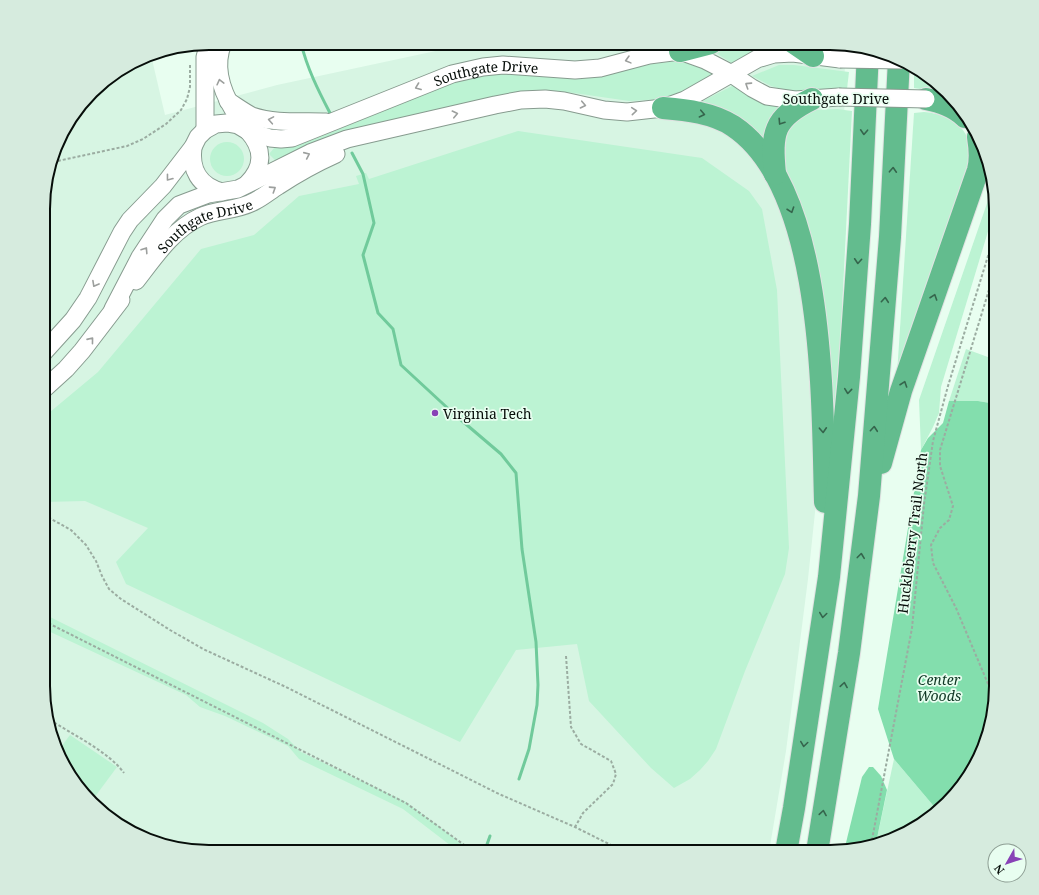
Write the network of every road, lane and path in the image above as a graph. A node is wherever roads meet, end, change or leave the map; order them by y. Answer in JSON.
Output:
{"nodes":[{"id":1,"x":207,"y":50,"type":"edge"},
{"id":2,"x":221,"y":50,"type":"edge"},
{"id":3,"x":684,"y":50,"type":"edge"},
{"id":4,"x":804,"y":50,"type":"edge"},
{"id":5,"x":680,"y":51,"type":"junction"},
{"id":6,"x":868,"y":54,"type":"edge"},
{"id":7,"x":813,"y":56,"type":"junction"},
{"id":8,"x":885,"y":60,"type":"edge"},
{"id":9,"x":191,"y":63,"type":"dead end"},
{"id":10,"x":899,"y":65,"type":"edge"},
{"id":11,"x":730,"y":73,"type":"junction"},
{"id":12,"x":812,"y":99,"type":"junction"},
{"id":13,"x":926,"y":99,"type":"joint"},
{"id":14,"x":228,"y":102,"type":"junction"},
{"id":15,"x":952,"y":107,"type":"edge"},
{"id":16,"x":663,"y":108,"type":"junction"},
{"id":17,"x":332,"y":122,"type":"junction"},
{"id":18,"x":403,"y":126,"type":"junction"},
{"id":19,"x":205,"y":130,"type":"junction"},
{"id":20,"x":246,"y":130,"type":"junction"},
{"id":21,"x":193,"y":147,"type":"junction"},
{"id":22,"x":979,"y":154,"type":"edge"},
{"id":23,"x":57,"y":161,"type":"edge"},
{"id":24,"x":776,"y":174,"type":"junction"},
{"id":25,"x":247,"y":185,"type":"junction"},
{"id":26,"x":222,"y":192,"type":"junction"},
{"id":27,"x":989,"y":251,"type":"edge"},
{"id":28,"x":989,"y":290,"type":"edge"},
{"id":29,"x":113,"y":309,"type":"junction"},
{"id":30,"x":50,"y":345,"type":"edge"},
{"id":31,"x":50,"y":384,"type":"edge"},
{"id":32,"x":869,"y":496,"type":"junction"},
{"id":33,"x":50,"y":518,"type":"edge"},
{"id":34,"x":829,"y":577,"type":"junction"},
{"id":35,"x":50,"y":624,"type":"edge"},
{"id":36,"x":566,"y":656,"type":"dead end"},
{"id":37,"x":989,"y":686,"type":"edge"},
{"id":38,"x":54,"y":723,"type":"edge"},
{"id":39,"x":124,"y":773,"type":"dead end"},
{"id":40,"x":575,"y":827,"type":"junction"},
{"id":41,"x":872,"y":840,"type":"edge"},
{"id":42,"x":464,"y":845,"type":"edge"},
{"id":43,"x":611,"y":845,"type":"edge"},
{"id":44,"x":787,"y":845,"type":"edge"},
{"id":45,"x":817,"y":845,"type":"edge"}],
"edges":[{"from":1,"to":19,"type":"main road"},
{"from":14,"to":2,"type":"main road","one_way":true},
{"from":3,"to":5,"type":"highway"},
{"from":4,"to":7,"type":"highway"},
{"from":5,"to":11,"type":"main road","name":"Southgate Drive"},
{"from":5,"to":17,"type":"main road","name":"Southgate Drive","one_way":true},
{"from":6,"to":34,"type":"highway","one_way":true},
{"from":7,"to":8,"type":"main road","name":"Southgate Drive","bridge":true},
{"from":7,"to":11,"type":"main road","name":"Southgate Drive"},
{"from":9,"to":23,"type":"path"},
{"from":32,"to":10,"type":"highway","one_way":true},
{"from":12,"to":11,"type":"main road","name":"Southgate Drive","one_way":true},
{"from":11,"to":16,"type":"main road","name":"Southgate Drive"},
{"from":12,"to":13,"type":"main road","name":"Southgate Drive","bridge":true},
{"from":12,"to":24,"type":"highway","one_way":true},
{"from":13,"to":15,"type":"highway"},
{"from":17,"to":14,"type":"main road","one_way":true},
{"from":14,"to":20,"type":"main road"},
{"from":18,"to":16,"type":"main road","name":"Southgate Drive","one_way":true},
{"from":16,"to":24,"type":"highway","one_way":true},
{"from":17,"to":20,"type":"main road","name":"Southgate Drive"},
{"from":25,"to":18,"type":"main road","name":"Southgate Drive","one_way":true},
{"from":29,"to":18,"type":"main road","name":"Southgate Drive","one_way":true},
{"from":19,"to":20,"type":"main road","name":"Southgate Drive"},
{"from":19,"to":21,"type":"main road"},
{"from":20,"to":25,"type":"main road","name":"Southgate Drive"},
{"from":21,"to":26,"type":"main road","name":"Southgate Drive"},
{"from":21,"to":30,"type":"main road","one_way":true},
{"from":32,"to":22,"type":"highway","one_way":true},
{"from":24,"to":34,"type":"highway","one_way":true},
{"from":25,"to":26,"type":"main road","name":"Southgate Drive"},
{"from":29,"to":26,"type":"main road","name":"Southgate Drive","one_way":true},
{"from":27,"to":41,"type":"path","name":"Huckleberry Trail North"},
{"from":28,"to":37,"type":"path"},
{"from":31,"to":29,"type":"main road","name":"Southgate Drive","one_way":true},
{"from":45,"to":32,"type":"highway","one_way":true},
{"from":33,"to":40,"type":"path"},
{"from":34,"to":44,"type":"highway","one_way":true},
{"from":35,"to":42,"type":"path"},
{"from":36,"to":40,"type":"path"},
{"from":38,"to":39,"type":"path"},
{"from":40,"to":43,"type":"path"}]}
